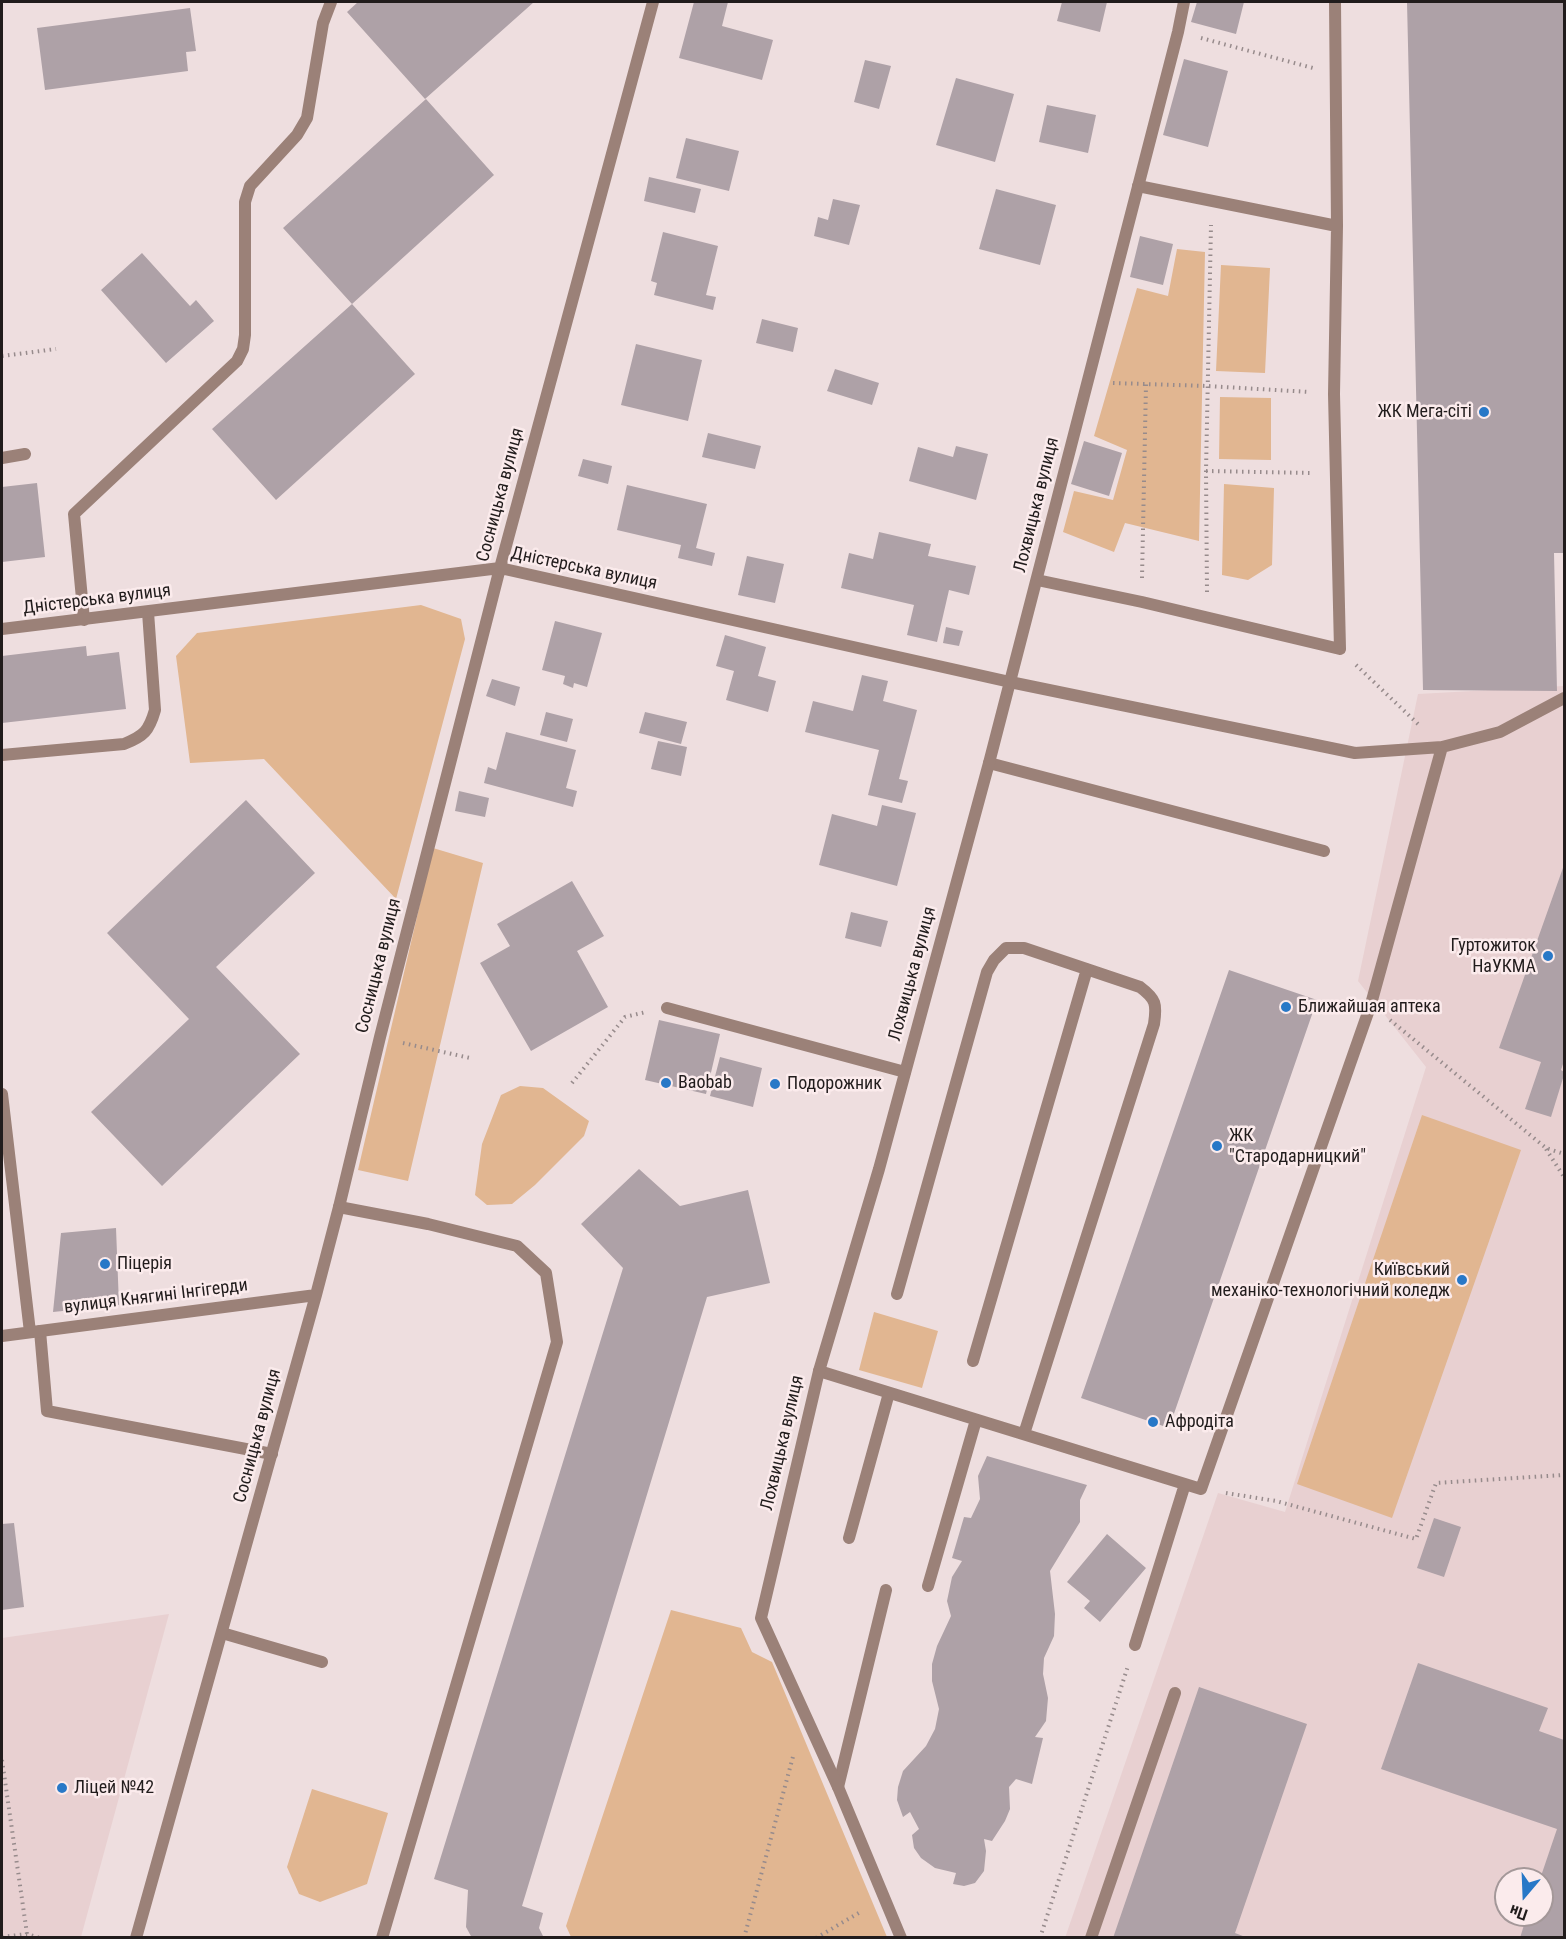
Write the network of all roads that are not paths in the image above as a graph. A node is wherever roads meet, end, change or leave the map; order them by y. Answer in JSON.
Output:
{"nodes":[{"id":1,"x":331,"y":2,"type":"edge"},
{"id":2,"x":653,"y":2,"type":"edge"},
{"id":3,"x":1184,"y":2,"type":"edge"},
{"id":4,"x":1335,"y":2,"type":"edge"},
{"id":5,"x":1138,"y":186,"type":"junction"},
{"id":6,"x":1337,"y":226,"type":"junction"},
{"id":7,"x":25,"y":454,"type":"dead end"},
{"id":8,"x":2,"y":458,"type":"edge"},
{"id":9,"x":500,"y":568,"type":"junction"},
{"id":10,"x":1037,"y":580,"type":"junction"},
{"id":11,"x":148,"y":612,"type":"junction"},
{"id":12,"x":84,"y":620,"type":"junction"},
{"id":13,"x":2,"y":629,"type":"edge"},
{"id":14,"x":1010,"y":682,"type":"junction"},
{"id":15,"x":1564,"y":698,"type":"edge"},
{"id":16,"x":1442,"y":747,"type":"junction"},
{"id":17,"x":2,"y":755,"type":"edge"},
{"id":18,"x":988,"y":763,"type":"junction"},
{"id":19,"x":1324,"y":851,"type":"dead end"},
{"id":20,"x":1087,"y":969,"type":"junction"},
{"id":21,"x":667,"y":1008,"type":"road end"},
{"id":22,"x":905,"y":1072,"type":"junction"},
{"id":23,"x":2,"y":1094,"type":"edge"},
{"id":24,"x":339,"y":1207,"type":"junction"},
{"id":25,"x":897,"y":1294,"type":"dead end"},
{"id":26,"x":316,"y":1295,"type":"junction"},
{"id":27,"x":35,"y":1331,"type":"junction"},
{"id":28,"x":2,"y":1336,"type":"edge"},
{"id":29,"x":973,"y":1361,"type":"dead end"},
{"id":30,"x":819,"y":1371,"type":"junction"},
{"id":31,"x":889,"y":1393,"type":"junction"},
{"id":32,"x":976,"y":1420,"type":"junction"},
{"id":33,"x":1024,"y":1434,"type":"junction"},
{"id":34,"x":272,"y":1454,"type":"junction"},
{"id":35,"x":1185,"y":1484,"type":"junction"},
{"id":36,"x":849,"y":1538,"type":"dead end"},
{"id":37,"x":928,"y":1586,"type":"dead end"},
{"id":38,"x":886,"y":1590,"type":"dead end"},
{"id":39,"x":222,"y":1633,"type":"junction"},
{"id":40,"x":1135,"y":1645,"type":"road end"},
{"id":41,"x":322,"y":1662,"type":"dead end"},
{"id":42,"x":1175,"y":1693,"type":"dead end"},
{"id":43,"x":838,"y":1787,"type":"junction"},
{"id":44,"x":136,"y":1938,"type":"edge"},
{"id":45,"x":382,"y":1938,"type":"edge"},
{"id":46,"x":901,"y":1938,"type":"edge"},
{"id":47,"x":1091,"y":1938,"type":"edge"}],
"edges":[{"from":1,"to":12,"type":"street"},
{"from":2,"to":9,"type":"street","name":"Сосницька вулиця"},
{"from":3,"to":5,"type":"street","name":"Лохвицька вулиця"},
{"from":4,"to":6,"type":"street"},
{"from":5,"to":6,"type":"street"},
{"from":5,"to":10,"type":"street","name":"Лохвицька вулиця"},
{"from":6,"to":10,"type":"street"},
{"from":7,"to":8,"type":"street"},
{"from":9,"to":11,"type":"street","name":"Дністерська вулиця"},
{"from":9,"to":14,"type":"street","name":"Дністерська вулиця"},
{"from":9,"to":24,"type":"street","name":"Сосницька вулиця"},
{"from":10,"to":14,"type":"street","name":"Лохвицька вулиця"},
{"from":11,"to":12,"type":"street","name":"Дністерська вулиця"},
{"from":11,"to":17,"type":"street"},
{"from":12,"to":13,"type":"street","name":"Дністерська вулиця"},
{"from":14,"to":16,"type":"street","name":"Дністерська вулиця"},
{"from":14,"to":18,"type":"street","name":"Лохвицька вулиця"},
{"from":15,"to":16,"type":"street","name":"Дністерська вулиця"},
{"from":16,"to":35,"type":"street"},
{"from":18,"to":19,"type":"street"},
{"from":18,"to":22,"type":"street","name":"Лохвицька вулиця"},
{"from":20,"to":25,"type":"street"},
{"from":20,"to":29,"type":"street"},
{"from":20,"to":33,"type":"street"},
{"from":21,"to":22,"type":"street"},
{"from":22,"to":30,"type":"street","name":"Лохвицька вулиця"},
{"from":23,"to":27,"type":"street"},
{"from":24,"to":26,"type":"street","name":"Сосницька вулиця"},
{"from":24,"to":45,"type":"street"},
{"from":26,"to":27,"type":"street","name":"вулиця Княгині Інгігерди"},
{"from":26,"to":34,"type":"street","name":"Сосницька вулиця"},
{"from":27,"to":28,"type":"street","name":"вулиця Княгині Інгігерди"},
{"from":27,"to":34,"type":"street"},
{"from":30,"to":31,"type":"street"},
{"from":30,"to":43,"type":"street","name":"Лохвицька вулиця"},
{"from":31,"to":32,"type":"street"},
{"from":31,"to":36,"type":"street"},
{"from":32,"to":33,"type":"street"},
{"from":32,"to":37,"type":"street"},
{"from":33,"to":35,"type":"street"},
{"from":34,"to":39,"type":"street","name":"Сосницька вулиця"},
{"from":35,"to":40,"type":"street"},
{"from":38,"to":43,"type":"street"},
{"from":39,"to":41,"type":"street"},
{"from":39,"to":44,"type":"street","name":"Сосницька вулиця"},
{"from":42,"to":47,"type":"street"},
{"from":43,"to":46,"type":"street","name":"Лохвицька вулиця"}]}
